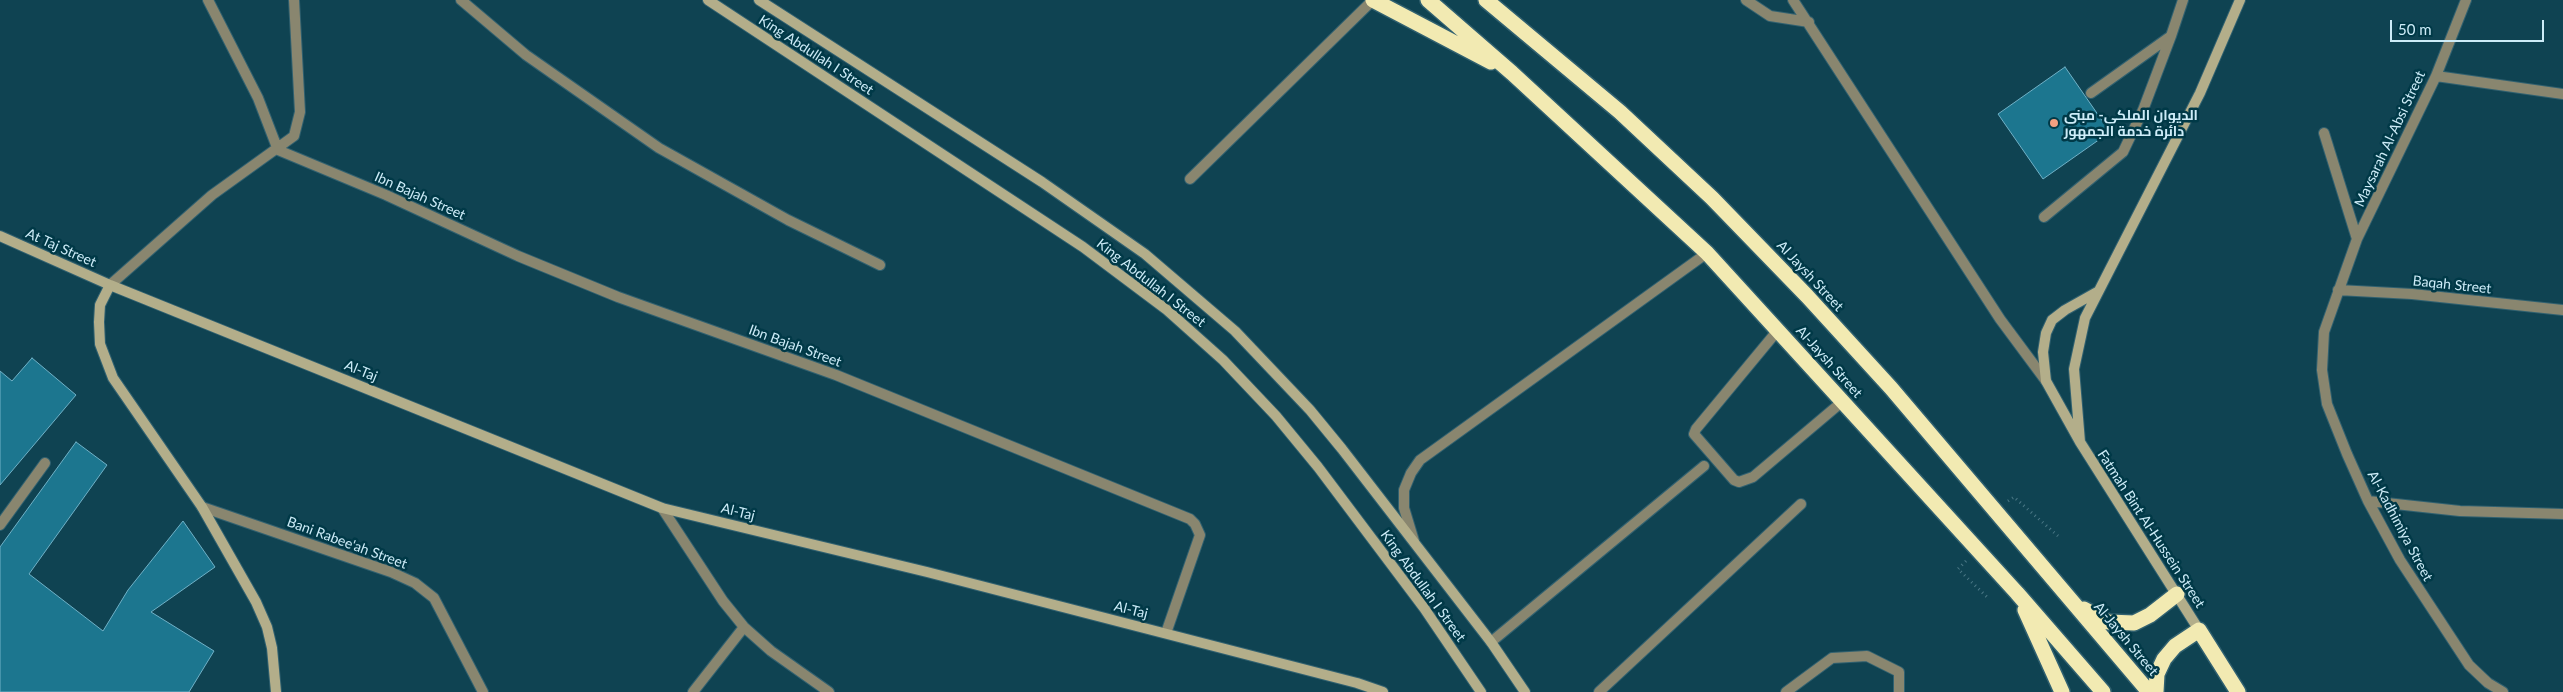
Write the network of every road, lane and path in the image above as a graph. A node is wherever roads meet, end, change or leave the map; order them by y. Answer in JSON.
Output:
{"nodes":[{"id":1,"x":208,"y":0,"type":"edge"},
{"id":2,"x":294,"y":0,"type":"edge"},
{"id":3,"x":461,"y":0,"type":"edge"},
{"id":4,"x":708,"y":0,"type":"edge"},
{"id":5,"x":759,"y":0,"type":"edge"},
{"id":6,"x":1373,"y":0,"type":"edge"},
{"id":7,"x":1428,"y":0,"type":"edge"},
{"id":8,"x":1486,"y":0,"type":"edge"},
{"id":9,"x":1746,"y":0,"type":"edge"},
{"id":10,"x":1793,"y":0,"type":"edge"},
{"id":11,"x":2183,"y":0,"type":"edge"},
{"id":12,"x":2240,"y":0,"type":"edge"},
{"id":13,"x":2466,"y":0,"type":"edge"},
{"id":14,"x":1808,"y":22,"type":"junction"},
{"id":15,"x":2171,"y":36,"type":"junction"},
{"id":16,"x":1512,"y":73,"type":"junction"},
{"id":17,"x":2436,"y":76,"type":"junction"},
{"id":18,"x":2091,"y":93,"type":"dead end"},
{"id":19,"x":2563,"y":94,"type":"edge"},
{"id":20,"x":2324,"y":133,"type":"dead end"},
{"id":21,"x":278,"y":150,"type":"junction"},
{"id":22,"x":1190,"y":179,"type":"dead end"},
{"id":23,"x":2044,"y":217,"type":"dead end"},
{"id":24,"x":0,"y":236,"type":"edge"},
{"id":25,"x":2357,"y":239,"type":"junction"},
{"id":26,"x":1708,"y":253,"type":"junction"},
{"id":27,"x":880,"y":265,"type":"dead end"},
{"id":28,"x":110,"y":284,"type":"junction"},
{"id":29,"x":2338,"y":290,"type":"junction"},
{"id":30,"x":2097,"y":292,"type":"junction"},
{"id":31,"x":2563,"y":310,"type":"edge"},
{"id":32,"x":1778,"y":330,"type":"junction"},
{"id":33,"x":2046,"y":381,"type":"junction"},
{"id":34,"x":1842,"y":401,"type":"junction"},
{"id":35,"x":2080,"y":442,"type":"junction"},
{"id":36,"x":45,"y":463,"type":"dead end"},
{"id":37,"x":1704,"y":466,"type":"dead end"},
{"id":38,"x":2368,"y":501,"type":"junction"},
{"id":39,"x":1801,"y":504,"type":"dead end"},
{"id":40,"x":202,"y":507,"type":"junction"},
{"id":41,"x":662,"y":508,"type":"junction"},
{"id":42,"x":1996,"y":510,"type":"junction"},
{"id":43,"x":2563,"y":514,"type":"edge"},
{"id":44,"x":0,"y":525,"type":"edge"},
{"id":45,"x":2058,"y":536,"type":"dead end"},
{"id":46,"x":1414,"y":541,"type":"junction"},
{"id":47,"x":1958,"y":569,"type":"dead end"},
{"id":48,"x":2017,"y":593,"type":"junction"},
{"id":49,"x":2177,"y":594,"type":"junction"},
{"id":50,"x":1987,"y":597,"type":"dead end"},
{"id":51,"x":2078,"y":606,"type":"junction"},
{"id":52,"x":744,"y":628,"type":"junction"},
{"id":53,"x":2199,"y":630,"type":"junction"},
{"id":54,"x":1166,"y":633,"type":"junction"},
{"id":55,"x":1491,"y":642,"type":"junction"},
{"id":56,"x":276,"y":692,"type":"edge"},
{"id":57,"x":483,"y":692,"type":"edge"},
{"id":58,"x":693,"y":692,"type":"edge"},
{"id":59,"x":828,"y":692,"type":"edge"},
{"id":60,"x":1383,"y":692,"type":"edge"},
{"id":61,"x":1481,"y":692,"type":"edge"},
{"id":62,"x":1525,"y":692,"type":"edge"},
{"id":63,"x":1599,"y":692,"type":"edge"},
{"id":64,"x":1786,"y":692,"type":"edge"},
{"id":65,"x":1899,"y":692,"type":"edge"},
{"id":66,"x":2062,"y":692,"type":"edge"},
{"id":67,"x":2103,"y":692,"type":"edge"},
{"id":68,"x":2149,"y":692,"type":"edge"},
{"id":69,"x":2156,"y":692,"type":"edge"},
{"id":70,"x":2238,"y":692,"type":"edge"},
{"id":71,"x":2503,"y":692,"type":"edge"}],
"edges":[{"from":1,"to":21,"type":"street"},
{"from":2,"to":21,"type":"street"},
{"from":3,"to":27,"type":"street"},
{"from":4,"to":61,"type":"street","name":"King Abdullah I Street"},
{"from":5,"to":46,"type":"street","name":"King Abdullah I Street"},
{"from":6,"to":16,"type":"highway"},
{"from":6,"to":22,"type":"street"},
{"from":7,"to":16,"type":"highway"},
{"from":8,"to":42,"type":"highway","name":"Al Jaysh Street"},
{"from":9,"to":14,"type":"street"},
{"from":10,"to":14,"type":"street"},
{"from":11,"to":15,"type":"street"},
{"from":12,"to":30,"type":"street","name":"Fatmah Bint Al-Hussein Street"},
{"from":13,"to":17,"type":"street","name":"Maysarah Al-Absi Street"},
{"from":14,"to":33,"type":"street"},
{"from":15,"to":18,"type":"street"},
{"from":15,"to":23,"type":"street"},
{"from":16,"to":26,"type":"highway","name":"Al-Jaysh Street"},
{"from":17,"to":19,"type":"street"},
{"from":17,"to":25,"type":"street","name":"Maysarah Al-Absi Street"},
{"from":20,"to":25,"type":"street"},
{"from":21,"to":28,"type":"street"},
{"from":21,"to":54,"type":"street","name":"Ibn Bajah Street"},
{"from":24,"to":28,"type":"street","name":"At Taj Street"},
{"from":25,"to":29,"type":"street","name":"Maysarah Al-Absi Street"},
{"from":26,"to":32,"type":"highway","name":"Al-Jaysh Street"},
{"from":26,"to":46,"type":"street"},
{"from":28,"to":40,"type":"street"},
{"from":28,"to":41,"type":"street","name":"Al-Taj"},
{"from":29,"to":31,"type":"street","name":"Baqah Street"},
{"from":29,"to":38,"type":"street","name":"Al-Kadhimiya Street"},
{"from":30,"to":33,"type":"street","name":"Fatmah Bint Al-Hussein Street"},
{"from":30,"to":35,"type":"street","name":"Fatmah Bint Al-Hussein Street"},
{"from":32,"to":34,"type":"highway","name":"Al-Jaysh Street"},
{"from":32,"to":34,"type":"street"},
{"from":33,"to":35,"type":"street","name":"Fatmah Bint Al-Hussein Street"},
{"from":34,"to":48,"type":"highway","name":"Al-Jaysh Street"},
{"from":35,"to":49,"type":"street","name":"Fatmah Bint Al-Hussein Street"},
{"from":36,"to":44,"type":"street"},
{"from":37,"to":55,"type":"street"},
{"from":38,"to":43,"type":"street"},
{"from":38,"to":71,"type":"street","name":"Al-Kadhimiya Street"},
{"from":39,"to":63,"type":"street"},
{"from":40,"to":56,"type":"street"},
{"from":40,"to":57,"type":"street","name":"Bani Rabee'ah Street"},
{"from":41,"to":52,"type":"street"},
{"from":41,"to":54,"type":"street","name":"Al-Taj"},
{"from":42,"to":45,"type":"path"},
{"from":42,"to":51,"type":"highway","name":"Al Jaysh Street"},
{"from":46,"to":55,"type":"street","name":"King Abdullah I Street"},
{"from":47,"to":50,"type":"path"},
{"from":48,"to":66,"type":"highway"},
{"from":48,"to":67,"type":"highway","name":"Al-Jaysh Street"},
{"from":49,"to":51,"type":"highway"},
{"from":49,"to":53,"type":"street","name":"Fatmah Bint Al-Hussein Street"},
{"from":51,"to":68,"type":"highway","name":"Al-Jaysh Street"},
{"from":52,"to":58,"type":"street"},
{"from":52,"to":59,"type":"street"},
{"from":53,"to":69,"type":"highway"},
{"from":53,"to":70,"type":"highway"},
{"from":54,"to":60,"type":"street","name":"Al-Taj"},
{"from":55,"to":62,"type":"street","name":"King Abdullah I Street"},
{"from":64,"to":65,"type":"street"}]}
